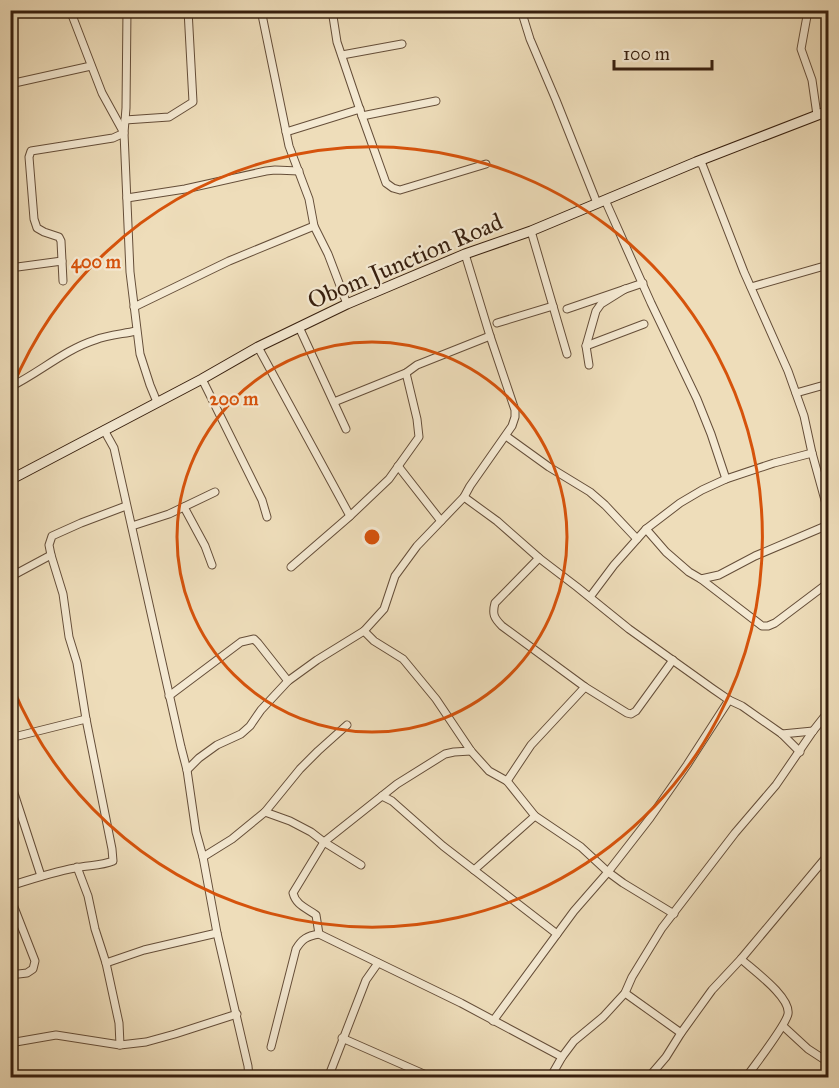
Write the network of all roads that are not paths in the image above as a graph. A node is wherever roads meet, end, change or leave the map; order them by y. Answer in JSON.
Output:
{"nodes":[{"id":1,"x":70,"y":10,"type":"edge"},
{"id":2,"x":127,"y":10,"type":"edge"},
{"id":3,"x":188,"y":10,"type":"edge"},
{"id":4,"x":261,"y":10,"type":"edge"},
{"id":5,"x":332,"y":10,"type":"edge"},
{"id":6,"x":521,"y":10,"type":"edge"},
{"id":7,"x":807,"y":10,"type":"edge"},
{"id":8,"x":402,"y":44,"type":"dead end"},
{"id":9,"x":342,"y":55,"type":"junction"},
{"id":10,"x":91,"y":66,"type":"junction"},
{"id":11,"x":10,"y":84,"type":"edge"},
{"id":12,"x":436,"y":101,"type":"dead end"},
{"id":13,"x":828,"y":111,"type":"edge"},
{"id":14,"x":361,"y":112,"type":"junction"},
{"id":15,"x":817,"y":115,"type":"junction"},
{"id":16,"x":126,"y":120,"type":"junction"},
{"id":17,"x":286,"y":132,"type":"junction"},
{"id":18,"x":124,"y":133,"type":"junction"},
{"id":19,"x":696,"y":162,"type":"junction"},
{"id":20,"x":486,"y":164,"type":"dead end"},
{"id":21,"x":299,"y":171,"type":"junction"},
{"id":22,"x":127,"y":198,"type":"junction"},
{"id":23,"x":601,"y":202,"type":"junction"},
{"id":24,"x":314,"y":226,"type":"junction"},
{"id":25,"x":531,"y":231,"type":"junction"},
{"id":26,"x":465,"y":254,"type":"junction"},
{"id":27,"x":62,"y":261,"type":"junction"},
{"id":28,"x":828,"y":265,"type":"edge"},
{"id":29,"x":10,"y":268,"type":"edge"},
{"id":30,"x":63,"y":281,"type":"dead end"},
{"id":31,"x":643,"y":283,"type":"junction"},
{"id":32,"x":751,"y":287,"type":"junction"},
{"id":33,"x":625,"y":289,"type":"junction"},
{"id":34,"x":346,"y":304,"type":"junction"},
{"id":35,"x":553,"y":306,"type":"junction"},
{"id":36,"x":134,"y":307,"type":"junction"},
{"id":37,"x":567,"y":309,"type":"dead end"},
{"id":38,"x":497,"y":323,"type":"dead end"},
{"id":39,"x":644,"y":324,"type":"dead end"},
{"id":40,"x":299,"y":327,"type":"junction"},
{"id":41,"x":136,"y":331,"type":"junction"},
{"id":42,"x":490,"y":336,"type":"junction"},
{"id":43,"x":586,"y":346,"type":"junction"},
{"id":44,"x":258,"y":347,"type":"junction"},
{"id":45,"x":567,"y":354,"type":"dead end"},
{"id":46,"x":589,"y":365,"type":"dead end"},
{"id":47,"x":406,"y":373,"type":"junction"},
{"id":48,"x":202,"y":379,"type":"junction"},
{"id":49,"x":828,"y":384,"type":"edge"},
{"id":50,"x":10,"y":387,"type":"edge"},
{"id":51,"x":796,"y":393,"type":"junction"},
{"id":52,"x":157,"y":402,"type":"junction"},
{"id":53,"x":334,"y":402,"type":"junction"},
{"id":54,"x":346,"y":429,"type":"dead end"},
{"id":55,"x":104,"y":430,"type":"junction"},
{"id":56,"x":506,"y":435,"type":"junction"},
{"id":57,"x":812,"y":453,"type":"junction"},
{"id":58,"x":398,"y":466,"type":"junction"},
{"id":59,"x":828,"y":475,"type":"edge"},
{"id":60,"x":820,"y":478,"type":"junction"},
{"id":61,"x":726,"y":479,"type":"junction"},
{"id":62,"x":10,"y":480,"type":"edge"},
{"id":63,"x":216,"y":492,"type":"dead end"},
{"id":64,"x":464,"y":497,"type":"junction"},
{"id":65,"x":126,"y":506,"type":"junction"},
{"id":66,"x":184,"y":507,"type":"junction"},
{"id":67,"x":828,"y":511,"type":"edge"},
{"id":68,"x":350,"y":516,"type":"junction"},
{"id":69,"x":267,"y":517,"type":"dead end"},
{"id":70,"x":441,"y":521,"type":"junction"},
{"id":71,"x":828,"y":525,"type":"edge"},
{"id":72,"x":132,"y":526,"type":"junction"},
{"id":73,"x":646,"y":529,"type":"junction"},
{"id":74,"x":637,"y":539,"type":"junction"},
{"id":75,"x":51,"y":555,"type":"junction"},
{"id":76,"x":539,"y":558,"type":"junction"},
{"id":77,"x":212,"y":565,"type":"dead end"},
{"id":78,"x":291,"y":567,"type":"dead end"},
{"id":79,"x":720,"y":575,"type":"junction"},
{"id":80,"x":10,"y":577,"type":"edge"},
{"id":81,"x":701,"y":579,"type":"junction"},
{"id":82,"x":828,"y":583,"type":"edge"},
{"id":83,"x":713,"y":588,"type":"junction"},
{"id":84,"x":590,"y":597,"type":"junction"},
{"id":85,"x":364,"y":631,"type":"junction"},
{"id":86,"x":673,"y":660,"type":"junction"},
{"id":87,"x":288,"y":681,"type":"junction"},
{"id":88,"x":585,"y":687,"type":"junction"},
{"id":89,"x":169,"y":696,"type":"junction"},
{"id":90,"x":729,"y":700,"type":"junction"},
{"id":91,"x":828,"y":712,"type":"edge"},
{"id":92,"x":86,"y":719,"type":"junction"},
{"id":93,"x":347,"y":725,"type":"dead end"},
{"id":94,"x":813,"y":731,"type":"junction"},
{"id":95,"x":782,"y":734,"type":"junction"},
{"id":96,"x":10,"y":738,"type":"edge"},
{"id":97,"x":471,"y":751,"type":"junction"},
{"id":98,"x":800,"y":752,"type":"junction"},
{"id":99,"x":188,"y":770,"type":"junction"},
{"id":100,"x":10,"y":781,"type":"edge"},
{"id":101,"x":507,"y":781,"type":"junction"},
{"id":102,"x":382,"y":796,"type":"junction"},
{"id":103,"x":265,"y":812,"type":"junction"},
{"id":104,"x":535,"y":816,"type":"junction"},
{"id":105,"x":324,"y":842,"type":"junction"},
{"id":106,"x":828,"y":855,"type":"edge"},
{"id":107,"x":203,"y":857,"type":"junction"},
{"id":108,"x":361,"y":865,"type":"dead end"},
{"id":109,"x":77,"y":867,"type":"junction"},
{"id":110,"x":474,"y":870,"type":"junction"},
{"id":111,"x":608,"y":872,"type":"junction"},
{"id":112,"x":41,"y":876,"type":"junction"},
{"id":113,"x":10,"y":886,"type":"edge"},
{"id":114,"x":10,"y":897,"type":"edge"},
{"id":115,"x":674,"y":914,"type":"junction"},
{"id":116,"x":218,"y":933,"type":"junction"},
{"id":117,"x":319,"y":934,"type":"junction"},
{"id":118,"x":557,"y":934,"type":"junction"},
{"id":119,"x":741,"y":959,"type":"junction"},
{"id":120,"x":106,"y":963,"type":"junction"},
{"id":121,"x":378,"y":963,"type":"junction"},
{"id":122,"x":10,"y":975,"type":"edge"},
{"id":123,"x":625,"y":993,"type":"junction"},
{"id":124,"x":237,"y":1014,"type":"junction"},
{"id":125,"x":493,"y":1021,"type":"junction"},
{"id":126,"x":783,"y":1026,"type":"junction"},
{"id":127,"x":681,"y":1033,"type":"junction"},
{"id":128,"x":342,"y":1038,"type":"junction"},
{"id":129,"x":10,"y":1043,"type":"edge"},
{"id":130,"x":120,"y":1045,"type":"junction"},
{"id":131,"x":271,"y":1047,"type":"dead end"},
{"id":132,"x":562,"y":1057,"type":"junction"},
{"id":133,"x":828,"y":1062,"type":"edge"},
{"id":134,"x":747,"y":1076,"type":"dead end"},
{"id":135,"x":249,"y":1077,"type":"edge"},
{"id":136,"x":328,"y":1077,"type":"edge"},
{"id":137,"x":433,"y":1077,"type":"edge"},
{"id":138,"x":550,"y":1077,"type":"edge"},
{"id":139,"x":648,"y":1077,"type":"edge"}],
"edges":[{"from":1,"to":10,"type":"street"},
{"from":2,"to":16,"type":"street"},
{"from":3,"to":16,"type":"street"},
{"from":4,"to":17,"type":"street"},
{"from":5,"to":9,"type":"street"},
{"from":6,"to":23,"type":"street"},
{"from":7,"to":15,"type":"street"},
{"from":8,"to":9,"type":"street"},
{"from":9,"to":14,"type":"street"},
{"from":10,"to":11,"type":"street"},
{"from":10,"to":18,"type":"street"},
{"from":12,"to":14,"type":"street"},
{"from":13,"to":15,"type":"main road","name":"Obom Junction Road"},
{"from":14,"to":17,"type":"street"},
{"from":14,"to":20,"type":"street"},
{"from":15,"to":19,"type":"main road","name":"Obom Junction Road"},
{"from":16,"to":18,"type":"street"},
{"from":17,"to":21,"type":"street"},
{"from":18,"to":22,"type":"street"},
{"from":18,"to":27,"type":"street"},
{"from":19,"to":23,"type":"main road","name":"Obom Junction Road"},
{"from":19,"to":32,"type":"street"},
{"from":21,"to":22,"type":"street"},
{"from":21,"to":24,"type":"street"},
{"from":22,"to":36,"type":"street"},
{"from":23,"to":25,"type":"main road","name":"Obom Junction Road"},
{"from":23,"to":31,"type":"street"},
{"from":24,"to":34,"type":"street"},
{"from":24,"to":36,"type":"street"},
{"from":25,"to":26,"type":"main road","name":"Obom Junction Road"},
{"from":25,"to":35,"type":"street"},
{"from":26,"to":34,"type":"main road","name":"Obom Junction Road"},
{"from":26,"to":42,"type":"street"},
{"from":27,"to":29,"type":"street"},
{"from":27,"to":30,"type":"street"},
{"from":28,"to":32,"type":"street"},
{"from":31,"to":33,"type":"street"},
{"from":31,"to":61,"type":"street"},
{"from":32,"to":51,"type":"street"},
{"from":33,"to":37,"type":"street"},
{"from":33,"to":43,"type":"street"},
{"from":34,"to":40,"type":"main road","name":"Obom Junction Road"},
{"from":35,"to":38,"type":"street"},
{"from":35,"to":45,"type":"street"},
{"from":36,"to":41,"type":"street"},
{"from":39,"to":43,"type":"street"},
{"from":40,"to":44,"type":"main road","name":"Obom Junction Road"},
{"from":40,"to":53,"type":"street"},
{"from":41,"to":50,"type":"street"},
{"from":41,"to":52,"type":"street"},
{"from":42,"to":47,"type":"street"},
{"from":42,"to":56,"type":"street"},
{"from":43,"to":46,"type":"street"},
{"from":44,"to":48,"type":"main road","name":"Obom Junction Road"},
{"from":44,"to":68,"type":"street"},
{"from":47,"to":53,"type":"street"},
{"from":47,"to":58,"type":"street"},
{"from":48,"to":52,"type":"main road","name":"Obom Junction Road"},
{"from":48,"to":69,"type":"street"},
{"from":49,"to":51,"type":"street"},
{"from":51,"to":57,"type":"street"},
{"from":52,"to":55,"type":"main road","name":"Obom Junction Road"},
{"from":53,"to":54,"type":"street"},
{"from":55,"to":62,"type":"main road","name":"Obom Junction Road"},
{"from":55,"to":65,"type":"street"},
{"from":56,"to":64,"type":"street"},
{"from":56,"to":74,"type":"street"},
{"from":57,"to":60,"type":"street"},
{"from":57,"to":61,"type":"street"},
{"from":58,"to":68,"type":"street"},
{"from":58,"to":70,"type":"street"},
{"from":59,"to":60,"type":"street"},
{"from":60,"to":67,"type":"street"},
{"from":61,"to":73,"type":"street"},
{"from":63,"to":66,"type":"street"},
{"from":64,"to":70,"type":"street"},
{"from":64,"to":76,"type":"street"},
{"from":65,"to":72,"type":"street"},
{"from":65,"to":75,"type":"street"},
{"from":66,"to":72,"type":"street"},
{"from":66,"to":77,"type":"street"},
{"from":68,"to":78,"type":"street"},
{"from":70,"to":85,"type":"street"},
{"from":71,"to":79,"type":"street"},
{"from":72,"to":89,"type":"street"},
{"from":73,"to":74,"type":"street"},
{"from":73,"to":81,"type":"street"},
{"from":74,"to":84,"type":"street"},
{"from":75,"to":80,"type":"street"},
{"from":75,"to":92,"type":"street"},
{"from":76,"to":84,"type":"street"},
{"from":76,"to":88,"type":"street"},
{"from":79,"to":81,"type":"street"},
{"from":79,"to":83,"type":"street"},
{"from":81,"to":83,"type":"street"},
{"from":82,"to":83,"type":"street"},
{"from":84,"to":86,"type":"street"},
{"from":85,"to":87,"type":"street"},
{"from":85,"to":97,"type":"street"},
{"from":86,"to":88,"type":"street"},
{"from":86,"to":90,"type":"street"},
{"from":87,"to":89,"type":"street"},
{"from":87,"to":99,"type":"street"},
{"from":88,"to":101,"type":"street"},
{"from":89,"to":99,"type":"street"},
{"from":90,"to":95,"type":"street"},
{"from":90,"to":111,"type":"street"},
{"from":91,"to":94,"type":"street"},
{"from":92,"to":96,"type":"street"},
{"from":92,"to":109,"type":"street"},
{"from":93,"to":103,"type":"street"},
{"from":94,"to":95,"type":"street"},
{"from":94,"to":98,"type":"street"},
{"from":95,"to":98,"type":"street"},
{"from":97,"to":101,"type":"street"},
{"from":97,"to":102,"type":"street"},
{"from":98,"to":115,"type":"street"},
{"from":99,"to":107,"type":"street"},
{"from":100,"to":112,"type":"street"},
{"from":101,"to":104,"type":"street"},
{"from":102,"to":105,"type":"street"},
{"from":102,"to":110,"type":"street"},
{"from":103,"to":105,"type":"street"},
{"from":103,"to":107,"type":"street"},
{"from":104,"to":110,"type":"street"},
{"from":104,"to":111,"type":"street"},
{"from":105,"to":108,"type":"street"},
{"from":105,"to":117,"type":"street"},
{"from":106,"to":119,"type":"street"},
{"from":107,"to":116,"type":"street"},
{"from":109,"to":112,"type":"street"},
{"from":109,"to":120,"type":"street"},
{"from":110,"to":118,"type":"street"},
{"from":111,"to":115,"type":"street"},
{"from":111,"to":118,"type":"street"},
{"from":112,"to":113,"type":"street"},
{"from":114,"to":122,"type":"street"},
{"from":115,"to":123,"type":"street"},
{"from":116,"to":120,"type":"street"},
{"from":116,"to":124,"type":"street"},
{"from":117,"to":121,"type":"street"},
{"from":117,"to":131,"type":"street"},
{"from":118,"to":125,"type":"street"},
{"from":119,"to":126,"type":"street"},
{"from":119,"to":127,"type":"street"},
{"from":120,"to":130,"type":"street"},
{"from":121,"to":125,"type":"street"},
{"from":121,"to":128,"type":"street"},
{"from":123,"to":127,"type":"street"},
{"from":123,"to":132,"type":"street"},
{"from":124,"to":130,"type":"street"},
{"from":124,"to":135,"type":"street"},
{"from":125,"to":132,"type":"street"},
{"from":126,"to":133,"type":"street"},
{"from":126,"to":134,"type":"street"},
{"from":127,"to":139,"type":"street"},
{"from":128,"to":136,"type":"street"},
{"from":128,"to":137,"type":"street"},
{"from":129,"to":130,"type":"street"},
{"from":132,"to":138,"type":"street"}]}
